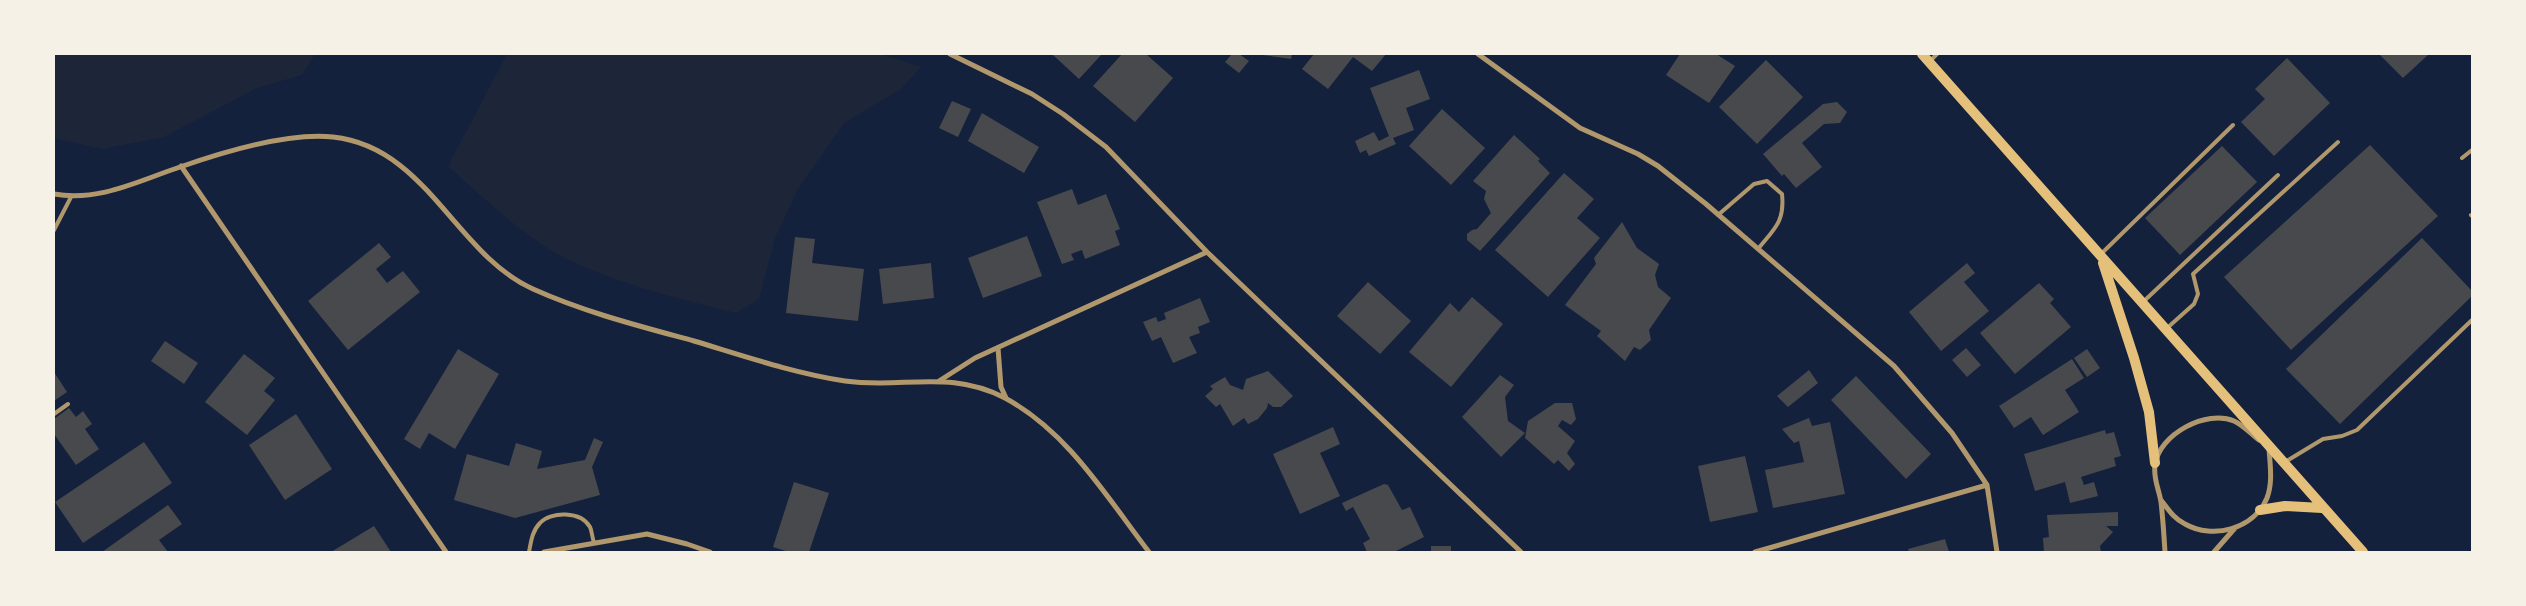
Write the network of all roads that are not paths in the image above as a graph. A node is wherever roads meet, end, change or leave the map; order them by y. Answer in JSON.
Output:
{"nodes":[{"id":1,"x":950,"y":54,"type":"edge"},
{"id":2,"x":1478,"y":54,"type":"edge"},
{"id":3,"x":1937,"y":54,"type":"edge"},
{"id":4,"x":1926,"y":58,"type":"edge"},
{"id":5,"x":2233,"y":125,"type":"dead end"},
{"id":6,"x":2338,"y":142,"type":"dead end"},
{"id":7,"x":2472,"y":150,"type":"edge"},
{"id":8,"x":2462,"y":158,"type":"dead end"},
{"id":9,"x":181,"y":166,"type":"junction"},
{"id":10,"x":2278,"y":175,"type":"dead end"},
{"id":11,"x":54,"y":194,"type":"edge"},
{"id":12,"x":71,"y":197,"type":"junction"},
{"id":13,"x":1718,"y":215,"type":"junction"},
{"id":14,"x":54,"y":230,"type":"edge"},
{"id":15,"x":1758,"y":249,"type":"junction"},
{"id":16,"x":1207,"y":252,"type":"junction"},
{"id":17,"x":2100,"y":256,"type":"junction"},
{"id":18,"x":2142,"y":303,"type":"junction"},
{"id":19,"x":2472,"y":320,"type":"edge"},
{"id":20,"x":2165,"y":330,"type":"junction"},
{"id":21,"x":998,"y":348,"type":"junction"},
{"id":22,"x":938,"y":381,"type":"junction"},
{"id":23,"x":1006,"y":399,"type":"junction"},
{"id":24,"x":68,"y":404,"type":"dead end"},
{"id":25,"x":54,"y":414,"type":"edge"},
{"id":26,"x":2269,"y":448,"type":"junction"},
{"id":27,"x":2155,"y":463,"type":"junction"},
{"id":28,"x":2284,"y":463,"type":"junction"},
{"id":29,"x":1987,"y":485,"type":"junction"},
{"id":30,"x":2161,"y":500,"type":"junction"},
{"id":31,"x":2322,"y":508,"type":"junction"},
{"id":32,"x":2260,"y":510,"type":"junction"},
{"id":33,"x":2235,"y":528,"type":"junction"},
{"id":34,"x":594,"y":542,"type":"junction"},
{"id":35,"x":446,"y":552,"type":"edge"},
{"id":36,"x":530,"y":552,"type":"edge"},
{"id":37,"x":544,"y":552,"type":"edge"},
{"id":38,"x":710,"y":552,"type":"edge"},
{"id":39,"x":1149,"y":552,"type":"edge"},
{"id":40,"x":1521,"y":552,"type":"edge"},
{"id":41,"x":1755,"y":552,"type":"edge"},
{"id":42,"x":1997,"y":552,"type":"edge"},
{"id":43,"x":2165,"y":552,"type":"edge"},
{"id":44,"x":2214,"y":552,"type":"edge"},
{"id":45,"x":2363,"y":552,"type":"edge"}],
"edges":[{"from":1,"to":16,"type":"street"},
{"from":2,"to":13,"type":"street"},
{"from":3,"to":4,"type":"lane"},
{"from":4,"to":17,"type":"main road"},
{"from":5,"to":17,"type":"lane"},
{"from":6,"to":20,"type":"lane"},
{"from":7,"to":8,"type":"lane"},
{"from":9,"to":12,"type":"street"},
{"from":9,"to":22,"type":"street"},
{"from":9,"to":35,"type":"street"},
{"from":10,"to":18,"type":"lane"},
{"from":11,"to":12,"type":"street"},
{"from":12,"to":14,"type":"lane"},
{"from":13,"to":15,"type":"street"},
{"from":13,"to":15,"type":"lane"},
{"from":15,"to":29,"type":"street"},
{"from":16,"to":21,"type":"street"},
{"from":16,"to":40,"type":"street"},
{"from":17,"to":18,"type":"main road"},
{"from":17,"to":27,"type":"main road"},
{"from":18,"to":20,"type":"main road"},
{"from":19,"to":28,"type":"lane"},
{"from":20,"to":26,"type":"main road"},
{"from":21,"to":22,"type":"street"},
{"from":21,"to":23,"type":"street"},
{"from":22,"to":23,"type":"street"},
{"from":23,"to":39,"type":"street"},
{"from":24,"to":25,"type":"lane"},
{"from":26,"to":27,"type":"street"},
{"from":26,"to":28,"type":"main road"},
{"from":26,"to":32,"type":"street"},
{"from":27,"to":30,"type":"street"},
{"from":28,"to":31,"type":"main road"},
{"from":29,"to":41,"type":"street"},
{"from":29,"to":42,"type":"street"},
{"from":30,"to":33,"type":"street"},
{"from":30,"to":43,"type":"street"},
{"from":31,"to":32,"type":"main road"},
{"from":31,"to":45,"type":"main road"},
{"from":32,"to":33,"type":"street"},
{"from":33,"to":44,"type":"street"},
{"from":34,"to":36,"type":"lane"},
{"from":34,"to":37,"type":"street"},
{"from":34,"to":38,"type":"street"}]}
